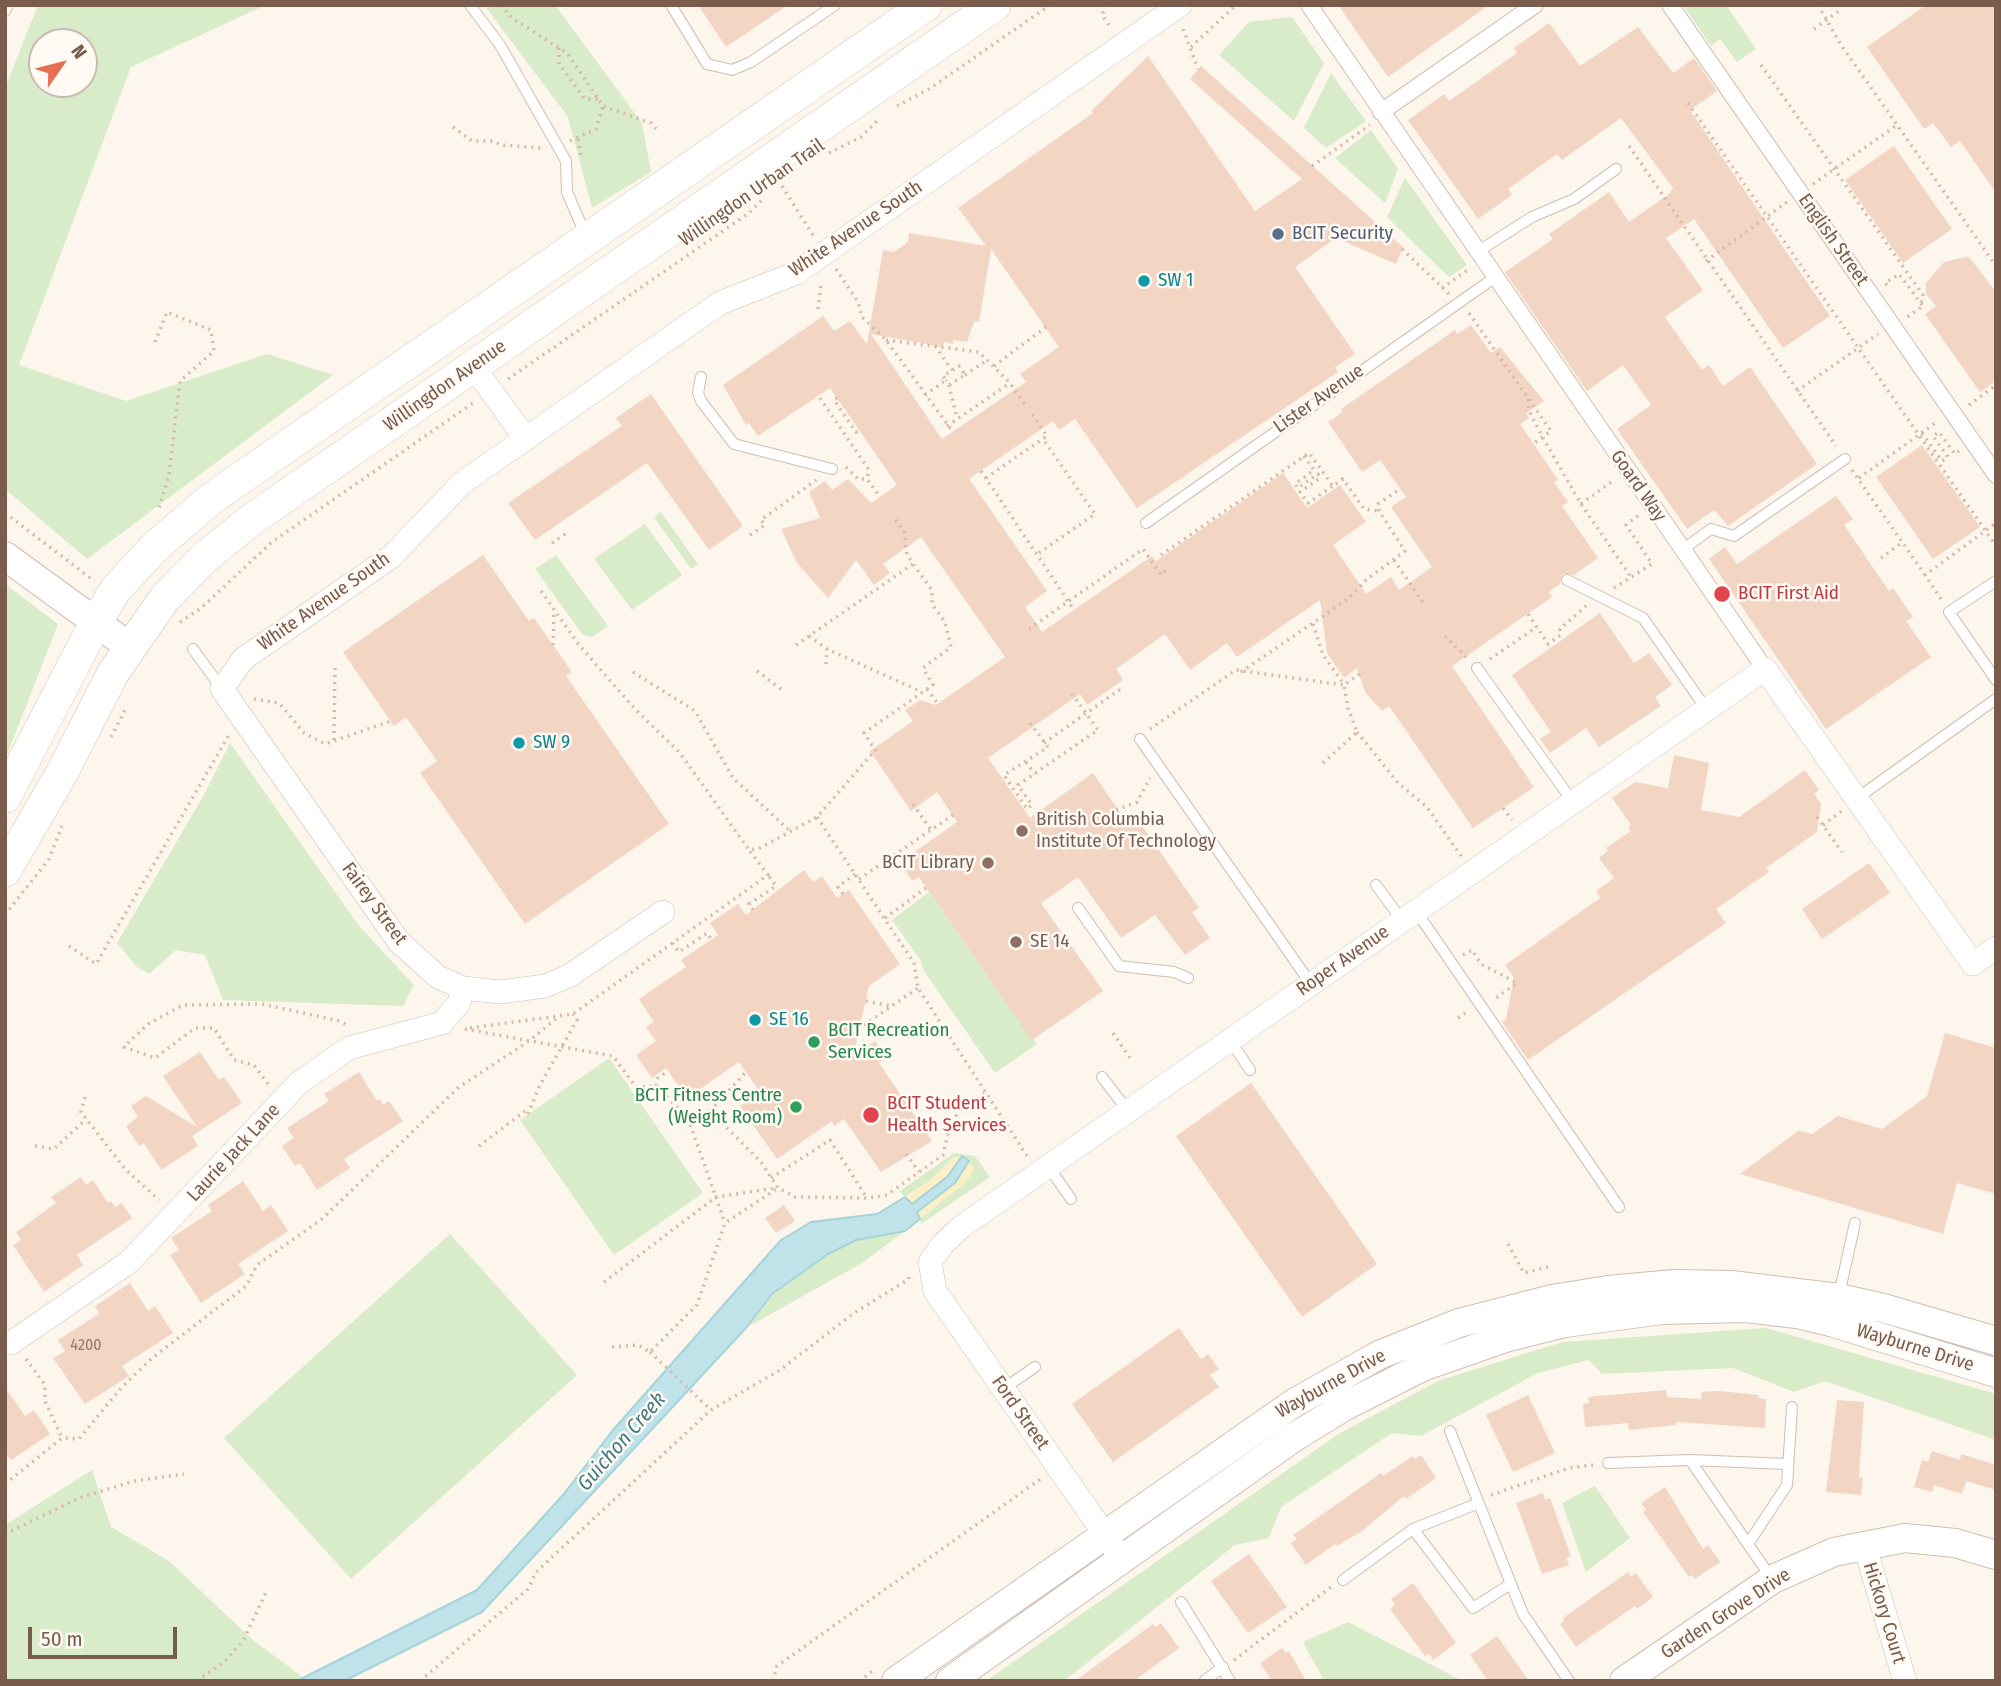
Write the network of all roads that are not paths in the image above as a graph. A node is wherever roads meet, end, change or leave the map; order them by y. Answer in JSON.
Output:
{"nodes":[{"id":1,"x":8,"y":5,"type":"edge"},
{"id":2,"x":470,"y":5,"type":"edge"},
{"id":3,"x":671,"y":5,"type":"edge"},
{"id":4,"x":835,"y":5,"type":"edge"},
{"id":5,"x":926,"y":5,"type":"edge"},
{"id":6,"x":995,"y":5,"type":"edge"},
{"id":7,"x":1180,"y":5,"type":"edge"},
{"id":8,"x":1309,"y":5,"type":"edge"},
{"id":9,"x":1535,"y":5,"type":"edge"},
{"id":10,"x":1670,"y":5,"type":"edge"},
{"id":11,"x":5,"y":11,"type":"edge"},
{"id":12,"x":1382,"y":114,"type":"junction"},
{"id":13,"x":1616,"y":169,"type":"dead end"},
{"id":14,"x":587,"y":239,"type":"junction"},
{"id":15,"x":1480,"y":256,"type":"junction"},
{"id":16,"x":1494,"y":278,"type":"junction"},
{"id":17,"x":473,"y":366,"type":"junction"},
{"id":18,"x":701,"y":377,"type":"dead end"},
{"id":19,"x":526,"y":439,"type":"junction"},
{"id":20,"x":1845,"y":459,"type":"road end"},
{"id":21,"x":832,"y":469,"type":"road end"},
{"id":22,"x":1996,"y":475,"type":"edge"},
{"id":23,"x":1146,"y":523,"type":"dead end"},
{"id":24,"x":1682,"y":550,"type":"junction"},
{"id":25,"x":5,"y":556,"type":"edge"},
{"id":26,"x":1567,"y":580,"type":"dead end"},
{"id":27,"x":1996,"y":581,"type":"edge"},
{"id":28,"x":96,"y":622,"type":"junction"},
{"id":29,"x":130,"y":647,"type":"junction"},
{"id":30,"x":193,"y":649,"type":"dead end"},
{"id":31,"x":1477,"y":668,"type":"road end"},
{"id":32,"x":1765,"y":669,"type":"junction"},
{"id":33,"x":1996,"y":680,"type":"edge"},
{"id":34,"x":222,"y":689,"type":"junction"},
{"id":35,"x":1996,"y":699,"type":"edge"},
{"id":36,"x":1707,"y":710,"type":"junction"},
{"id":37,"x":1140,"y":739,"type":"dead end"},
{"id":38,"x":5,"y":797,"type":"edge"},
{"id":39,"x":1856,"y":799,"type":"junction"},
{"id":40,"x":1573,"y":802,"type":"junction"},
{"id":41,"x":5,"y":871,"type":"edge"},
{"id":42,"x":1376,"y":885,"type":"dead end"},
{"id":43,"x":1078,"y":908,"type":"dead end"},
{"id":44,"x":663,"y":912,"type":"dead end"},
{"id":45,"x":1409,"y":916,"type":"junction"},
{"id":46,"x":1996,"y":948,"type":"edge"},
{"id":47,"x":1188,"y":978,"type":"dead end"},
{"id":48,"x":1311,"y":984,"type":"junction"},
{"id":49,"x":463,"y":988,"type":"junction"},
{"id":50,"x":1230,"y":1040,"type":"junction"},
{"id":51,"x":1250,"y":1070,"type":"dead end"},
{"id":52,"x":1102,"y":1077,"type":"dead end"},
{"id":53,"x":1128,"y":1111,"type":"junction"},
{"id":54,"x":1041,"y":1166,"type":"junction"},
{"id":55,"x":1071,"y":1199,"type":"dead end"},
{"id":56,"x":1619,"y":1207,"type":"dead end"},
{"id":57,"x":1855,"y":1223,"type":"dead end"},
{"id":58,"x":919,"y":1265,"type":"joint"},
{"id":59,"x":1836,"y":1310,"type":"junction"},
{"id":60,"x":1996,"y":1341,"type":"edge"},
{"id":61,"x":11,"y":1343,"type":"road end"},
{"id":62,"x":1035,"y":1367,"type":"dead end"},
{"id":63,"x":1996,"y":1373,"type":"edge"},
{"id":64,"x":1003,"y":1389,"type":"junction"},
{"id":65,"x":1792,"y":1406,"type":"dead end"},
{"id":66,"x":1450,"y":1431,"type":"dead end"},
{"id":67,"x":1690,"y":1460,"type":"junction"},
{"id":68,"x":1608,"y":1464,"type":"road end"},
{"id":69,"x":1787,"y":1464,"type":"junction"},
{"id":70,"x":1479,"y":1503,"type":"junction"},
{"id":71,"x":1413,"y":1529,"type":"junction"},
{"id":72,"x":1104,"y":1534,"type":"junction"},
{"id":73,"x":1748,"y":1544,"type":"junction"},
{"id":74,"x":1864,"y":1544,"type":"junction"},
{"id":75,"x":1996,"y":1555,"type":"edge"},
{"id":76,"x":1122,"y":1559,"type":"junction"},
{"id":77,"x":1773,"y":1579,"type":"junction"},
{"id":78,"x":1343,"y":1580,"type":"road end"},
{"id":79,"x":1509,"y":1585,"type":"junction"},
{"id":80,"x":1181,"y":1602,"type":"dead end"},
{"id":81,"x":1223,"y":1667,"type":"junction"},
{"id":82,"x":896,"y":1681,"type":"edge"},
{"id":83,"x":950,"y":1681,"type":"edge"},
{"id":84,"x":1204,"y":1681,"type":"edge"},
{"id":85,"x":1230,"y":1681,"type":"edge"},
{"id":86,"x":1569,"y":1681,"type":"edge"},
{"id":87,"x":1623,"y":1681,"type":"edge"},
{"id":88,"x":1905,"y":1681,"type":"edge"}],
"edges":[{"from":1,"to":11,"type":"lane"},
{"from":2,"to":14,"type":"lane"},
{"from":3,"to":4,"type":"lane"},
{"from":5,"to":14,"type":"main road","name":"Willingdon Avenue"},
{"from":6,"to":17,"type":"main road","name":"Willingdon Avenue"},
{"from":7,"to":19,"type":"street","name":"White Avenue South"},
{"from":8,"to":12,"type":"street","name":"Goard Way"},
{"from":9,"to":12,"type":"street"},
{"from":10,"to":22,"type":"street","name":"English Street"},
{"from":12,"to":15,"type":"street","name":"Goard Way"},
{"from":13,"to":15,"type":"lane"},
{"from":14,"to":28,"type":"main road","name":"Willingdon Avenue"},
{"from":15,"to":16,"type":"street","name":"Goard Way"},
{"from":16,"to":23,"type":"lane","name":"Lister Avenue"},
{"from":16,"to":24,"type":"street","name":"Goard Way"},
{"from":17,"to":19,"type":"street"},
{"from":17,"to":29,"type":"main road","name":"Willingdon Avenue"},
{"from":18,"to":21,"type":"lane"},
{"from":19,"to":34,"type":"street","name":"White Avenue South"},
{"from":20,"to":24,"type":"lane"},
{"from":24,"to":32,"type":"street","name":"Goard Way"},
{"from":25,"to":28,"type":"street"},
{"from":26,"to":36,"type":"lane"},
{"from":27,"to":33,"type":"lane"},
{"from":28,"to":29,"type":"street"},
{"from":28,"to":38,"type":"main road","name":"Willingdon Avenue"},
{"from":29,"to":41,"type":"main road","name":"Willingdon Avenue"},
{"from":30,"to":34,"type":"lane"},
{"from":31,"to":40,"type":"lane"},
{"from":32,"to":36,"type":"street","name":"Roper Avenue"},
{"from":32,"to":39,"type":"street","name":"Goard Way"},
{"from":34,"to":49,"type":"street","name":"Fairey Street"},
{"from":35,"to":39,"type":"lane"},
{"from":36,"to":40,"type":"street","name":"Roper Avenue"},
{"from":37,"to":48,"type":"lane"},
{"from":39,"to":46,"type":"street","name":"Goard Way"},
{"from":40,"to":45,"type":"street","name":"Roper Avenue"},
{"from":42,"to":45,"type":"lane"},
{"from":43,"to":47,"type":"lane"},
{"from":44,"to":49,"type":"street","name":"Fairey Street"},
{"from":45,"to":48,"type":"street","name":"Roper Avenue"},
{"from":45,"to":56,"type":"lane"},
{"from":48,"to":50,"type":"street","name":"Roper Avenue"},
{"from":49,"to":61,"type":"street","name":"Laurie Jack Lane"},
{"from":50,"to":51,"type":"lane"},
{"from":50,"to":53,"type":"street","name":"Roper Avenue"},
{"from":52,"to":53,"type":"lane"},
{"from":53,"to":54,"type":"street","name":"Roper Avenue"},
{"from":54,"to":55,"type":"lane"},
{"from":54,"to":58,"type":"street","name":"Roper Avenue"},
{"from":57,"to":59,"type":"lane"},
{"from":58,"to":64,"type":"street","name":"Ford Street"},
{"from":59,"to":60,"type":"street","name":"Wayburne Drive"},
{"from":59,"to":63,"type":"street","name":"Wayburne Drive"},
{"from":59,"to":72,"type":"street","name":"Wayburne Drive"},
{"from":59,"to":76,"type":"street","name":"Wayburne Drive"},
{"from":62,"to":64,"type":"lane"},
{"from":64,"to":72,"type":"street","name":"Ford Street"},
{"from":65,"to":69,"type":"lane"},
{"from":66,"to":70,"type":"lane"},
{"from":67,"to":68,"type":"lane"},
{"from":67,"to":69,"type":"lane"},
{"from":67,"to":73,"type":"lane"},
{"from":69,"to":73,"type":"lane"},
{"from":70,"to":71,"type":"lane"},
{"from":70,"to":79,"type":"lane"},
{"from":71,"to":78,"type":"lane"},
{"from":71,"to":79,"type":"lane"},
{"from":72,"to":76,"type":"street","name":"Ford Street"},
{"from":72,"to":82,"type":"street","name":"Wayburne Drive"},
{"from":73,"to":77,"type":"lane"},
{"from":74,"to":75,"type":"street","name":"Garden Grove Drive"},
{"from":74,"to":77,"type":"street","name":"Garden Grove Drive"},
{"from":74,"to":88,"type":"street","name":"Hickory Court"},
{"from":76,"to":83,"type":"street","name":"Wayburne Drive"},
{"from":77,"to":87,"type":"street","name":"Garden Grove Drive"},
{"from":79,"to":86,"type":"lane"},
{"from":80,"to":81,"type":"lane"},
{"from":81,"to":84,"type":"lane"},
{"from":81,"to":85,"type":"lane"}]}
